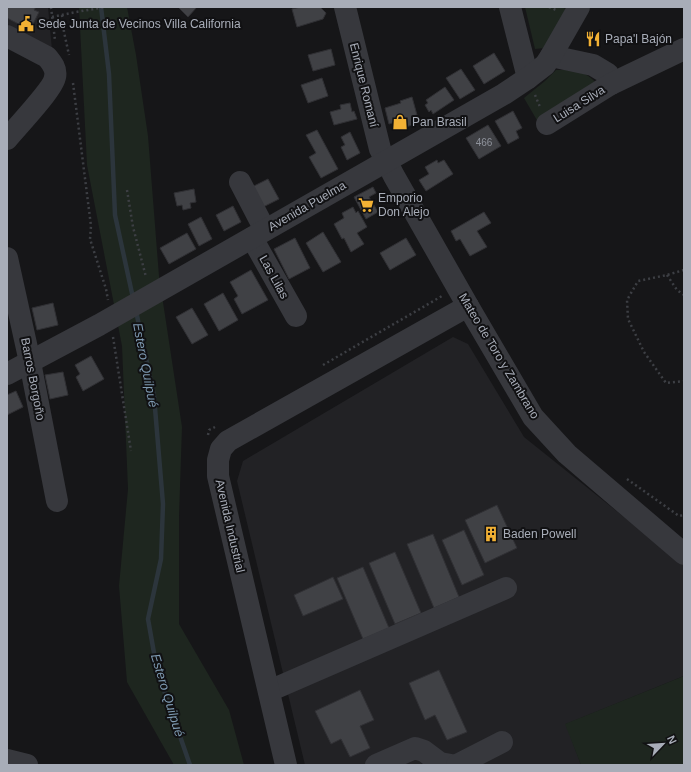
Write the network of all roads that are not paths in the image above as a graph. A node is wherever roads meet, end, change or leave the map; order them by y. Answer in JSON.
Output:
{"nodes":[{"id":1,"x":345,"y":7,"type":"edge"},
{"id":2,"x":510,"y":7,"type":"edge"},
{"id":3,"x":579,"y":7,"type":"edge"},
{"id":4,"x":7,"y":36,"type":"edge"},
{"id":5,"x":684,"y":49,"type":"edge"},
{"id":6,"x":551,"y":56,"type":"junction"},
{"id":7,"x":528,"y":78,"type":"junction"},
{"id":8,"x":611,"y":84,"type":"junction"},
{"id":9,"x":547,"y":124,"type":"road end"},
{"id":10,"x":7,"y":139,"type":"edge"},
{"id":11,"x":386,"y":161,"type":"junction"},
{"id":12,"x":240,"y":182,"type":"dead end"},
{"id":13,"x":259,"y":234,"type":"junction"},
{"id":14,"x":7,"y":258,"type":"edge"},
{"id":15,"x":468,"y":306,"type":"junction"},
{"id":16,"x":296,"y":316,"type":"dead end"},
{"id":17,"x":30,"y":362,"type":"junction"},
{"id":18,"x":7,"y":374,"type":"edge"},
{"id":19,"x":57,"y":501,"type":"dead end"},
{"id":20,"x":684,"y":554,"type":"edge"},
{"id":21,"x":506,"y":588,"type":"dead end"},
{"id":22,"x":269,"y":691,"type":"junction"},
{"id":23,"x":502,"y":742,"type":"dead end"},
{"id":24,"x":7,"y":760,"type":"edge"},
{"id":25,"x":27,"y":765,"type":"edge"},
{"id":26,"x":286,"y":765,"type":"edge"},
{"id":27,"x":376,"y":765,"type":"edge"},
{"id":28,"x":451,"y":765,"type":"edge"},
{"id":29,"x":457,"y":765,"type":"edge"}],
"edges":[{"from":1,"to":11,"type":"street","name":"Enrique Romaní"},
{"from":2,"to":7,"type":"street"},
{"from":3,"to":6,"type":"street","name":"Avenida Puelma"},
{"from":4,"to":10,"type":"street"},
{"from":5,"to":8,"type":"street","name":"Luisa Silva"},
{"from":6,"to":7,"type":"street","name":"Avenida Puelma"},
{"from":6,"to":8,"type":"street","name":"Luisa Silva"},
{"from":7,"to":11,"type":"street","name":"Avenida Puelma"},
{"from":8,"to":9,"type":"street","name":"Luisa Silva"},
{"from":11,"to":13,"type":"street","name":"Avenida Puelma"},
{"from":11,"to":15,"type":"street","name":"Mateo de Toro y Zambrano"},
{"from":12,"to":13,"type":"street","name":"Las Lilas"},
{"from":13,"to":16,"type":"street","name":"Las Lilas"},
{"from":13,"to":17,"type":"street","name":"Avenida Puelma"},
{"from":14,"to":17,"type":"street","name":"Barros Borgoño"},
{"from":15,"to":20,"type":"street","name":"Mateo de Toro y Zambrano"},
{"from":15,"to":22,"type":"street","name":"Avenida Industrial"},
{"from":17,"to":18,"type":"street","name":"Avenida Puelma"},
{"from":17,"to":19,"type":"street","name":"Barros Borgoño"},
{"from":21,"to":22,"type":"street"},
{"from":22,"to":26,"type":"street","name":"Avenida Industrial"},
{"from":23,"to":29,"type":"street"},
{"from":24,"to":25,"type":"street"},
{"from":27,"to":28,"type":"street"}]}
